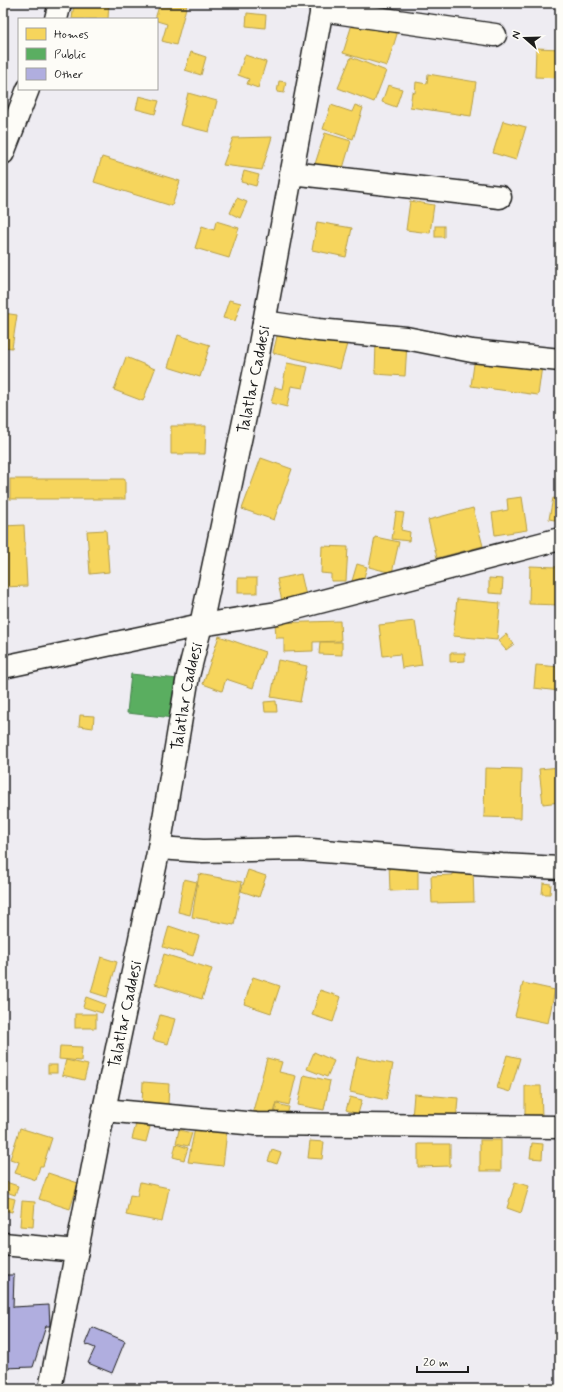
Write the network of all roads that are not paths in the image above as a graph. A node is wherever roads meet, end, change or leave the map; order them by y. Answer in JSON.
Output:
{"nodes":[{"id":1,"x":60,"y":3,"type":"edge"},
{"id":2,"x":322,"y":6,"type":"edge"},
{"id":3,"x":56,"y":18,"type":"edge"},
{"id":4,"x":495,"y":35,"type":"dead end"},
{"id":5,"x":28,"y":90,"type":"edge"},
{"id":6,"x":3,"y":153,"type":"edge"},
{"id":7,"x":291,"y":173,"type":"junction"},
{"id":8,"x":500,"y":197,"type":"dead end"},
{"id":9,"x":264,"y":322,"type":"junction"},
{"id":10,"x":560,"y":360,"type":"edge"},
{"id":11,"x":560,"y":539,"type":"edge"},
{"id":12,"x":201,"y":625,"type":"junction"},
{"id":13,"x":3,"y":667,"type":"edge"},
{"id":14,"x":159,"y":848,"type":"junction"},
{"id":15,"x":560,"y":868,"type":"edge"},
{"id":16,"x":104,"y":1110,"type":"junction"},
{"id":17,"x":560,"y":1127,"type":"edge"},
{"id":18,"x":3,"y":1244,"type":"edge"},
{"id":19,"x":77,"y":1251,"type":"junction"},
{"id":20,"x":50,"y":1389,"type":"edge"}],
"edges":[{"from":1,"to":3,"type":"street"},
{"from":2,"to":4,"type":"street"},
{"from":2,"to":7,"type":"street","name":"Talatlar Caddesi"},
{"from":5,"to":6,"type":"street"},
{"from":7,"to":8,"type":"street"},
{"from":7,"to":9,"type":"street","name":"Talatlar Caddesi"},
{"from":9,"to":10,"type":"street"},
{"from":9,"to":12,"type":"street","name":"Talatlar Caddesi"},
{"from":11,"to":12,"type":"street"},
{"from":12,"to":13,"type":"street"},
{"from":12,"to":14,"type":"street","name":"Talatlar Caddesi"},
{"from":14,"to":15,"type":"street"},
{"from":14,"to":16,"type":"street","name":"Talatlar Caddesi"},
{"from":16,"to":17,"type":"street"},
{"from":16,"to":19,"type":"street","name":"Talatlar Caddesi"},
{"from":18,"to":19,"type":"street"},
{"from":19,"to":20,"type":"street","name":"Talatlar Caddesi"}]}
